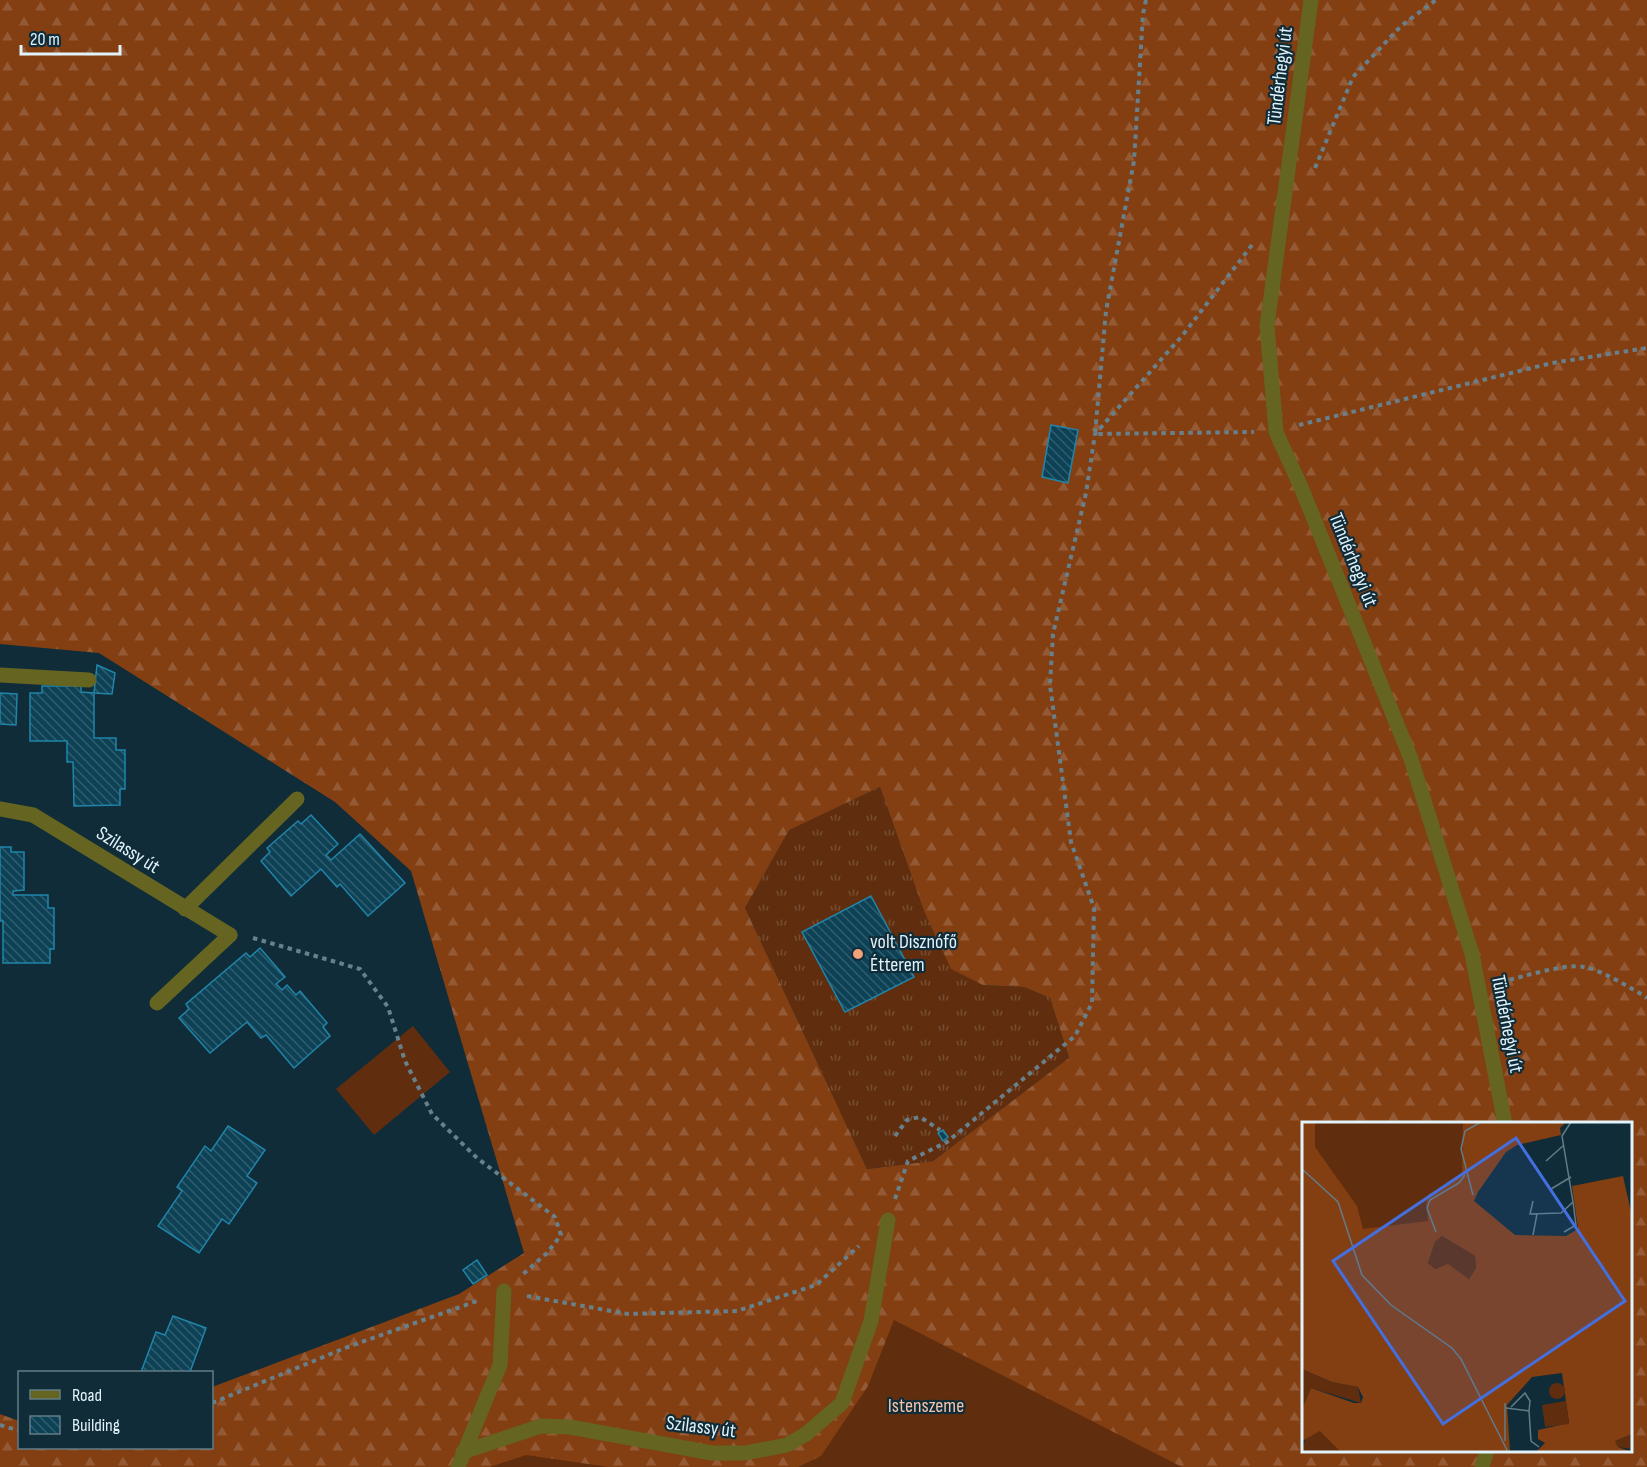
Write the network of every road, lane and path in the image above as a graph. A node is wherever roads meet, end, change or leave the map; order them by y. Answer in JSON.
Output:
{"nodes":[{"id":1,"x":1146,"y":0,"type":"edge"},
{"id":2,"x":1311,"y":0,"type":"edge"},
{"id":3,"x":1436,"y":0,"type":"edge"},
{"id":4,"x":1313,"y":172,"type":"dead end"},
{"id":5,"x":1255,"y":242,"type":"dead end"},
{"id":6,"x":1647,"y":348,"type":"edge"},
{"id":7,"x":1276,"y":432,"type":"junction"},
{"id":8,"x":1095,"y":434,"type":"junction"},
{"id":9,"x":0,"y":675,"type":"edge"},
{"id":10,"x":89,"y":680,"type":"dead end"},
{"id":11,"x":297,"y":799,"type":"dead end"},
{"id":12,"x":0,"y":809,"type":"edge"},
{"id":13,"x":185,"y":909,"type":"junction"},
{"id":14,"x":230,"y":935,"type":"junction"},
{"id":15,"x":1647,"y":998,"type":"edge"},
{"id":16,"x":157,"y":1004,"type":"dead end"},
{"id":17,"x":1484,"y":1012,"type":"junction"},
{"id":18,"x":1505,"y":1122,"type":"edge"},
{"id":19,"x":939,"y":1130,"type":"dead end"},
{"id":20,"x":895,"y":1136,"type":"dead end"},
{"id":21,"x":888,"y":1220,"type":"junction"},
{"id":22,"x":504,"y":1291,"type":"junction"},
{"id":23,"x":213,"y":1403,"type":"edge"},
{"id":24,"x":0,"y":1425,"type":"edge"},
{"id":25,"x":18,"y":1430,"type":"edge"},
{"id":26,"x":1486,"y":1452,"type":"edge"},
{"id":27,"x":461,"y":1460,"type":"edge"},
{"id":28,"x":1482,"y":1467,"type":"edge"}],
"edges":[{"from":1,"to":8,"type":"path"},
{"from":2,"to":7,"type":"street","name":"Tündérhegyi út"},
{"from":3,"to":4,"type":"path"},
{"from":5,"to":8,"type":"path"},
{"from":6,"to":7,"type":"path"},
{"from":7,"to":8,"type":"path"},
{"from":7,"to":17,"type":"street","name":"Tündérhegyi út"},
{"from":8,"to":21,"type":"path"},
{"from":9,"to":10,"type":"street"},
{"from":11,"to":13,"type":"street"},
{"from":12,"to":13,"type":"street","name":"Szilassy út"},
{"from":13,"to":14,"type":"street","name":"Szilassy út"},
{"from":14,"to":16,"type":"street"},
{"from":14,"to":22,"type":"path"},
{"from":15,"to":17,"type":"path"},
{"from":17,"to":18,"type":"street","name":"Tündérhegyi út"},
{"from":19,"to":20,"type":"path"},
{"from":21,"to":22,"type":"path"},
{"from":21,"to":27,"type":"street","name":"Szilassy út"},
{"from":22,"to":23,"type":"path"},
{"from":22,"to":27,"type":"street","name":"Szilassy út"},
{"from":24,"to":25,"type":"path"},
{"from":26,"to":28,"type":"street"}]}
